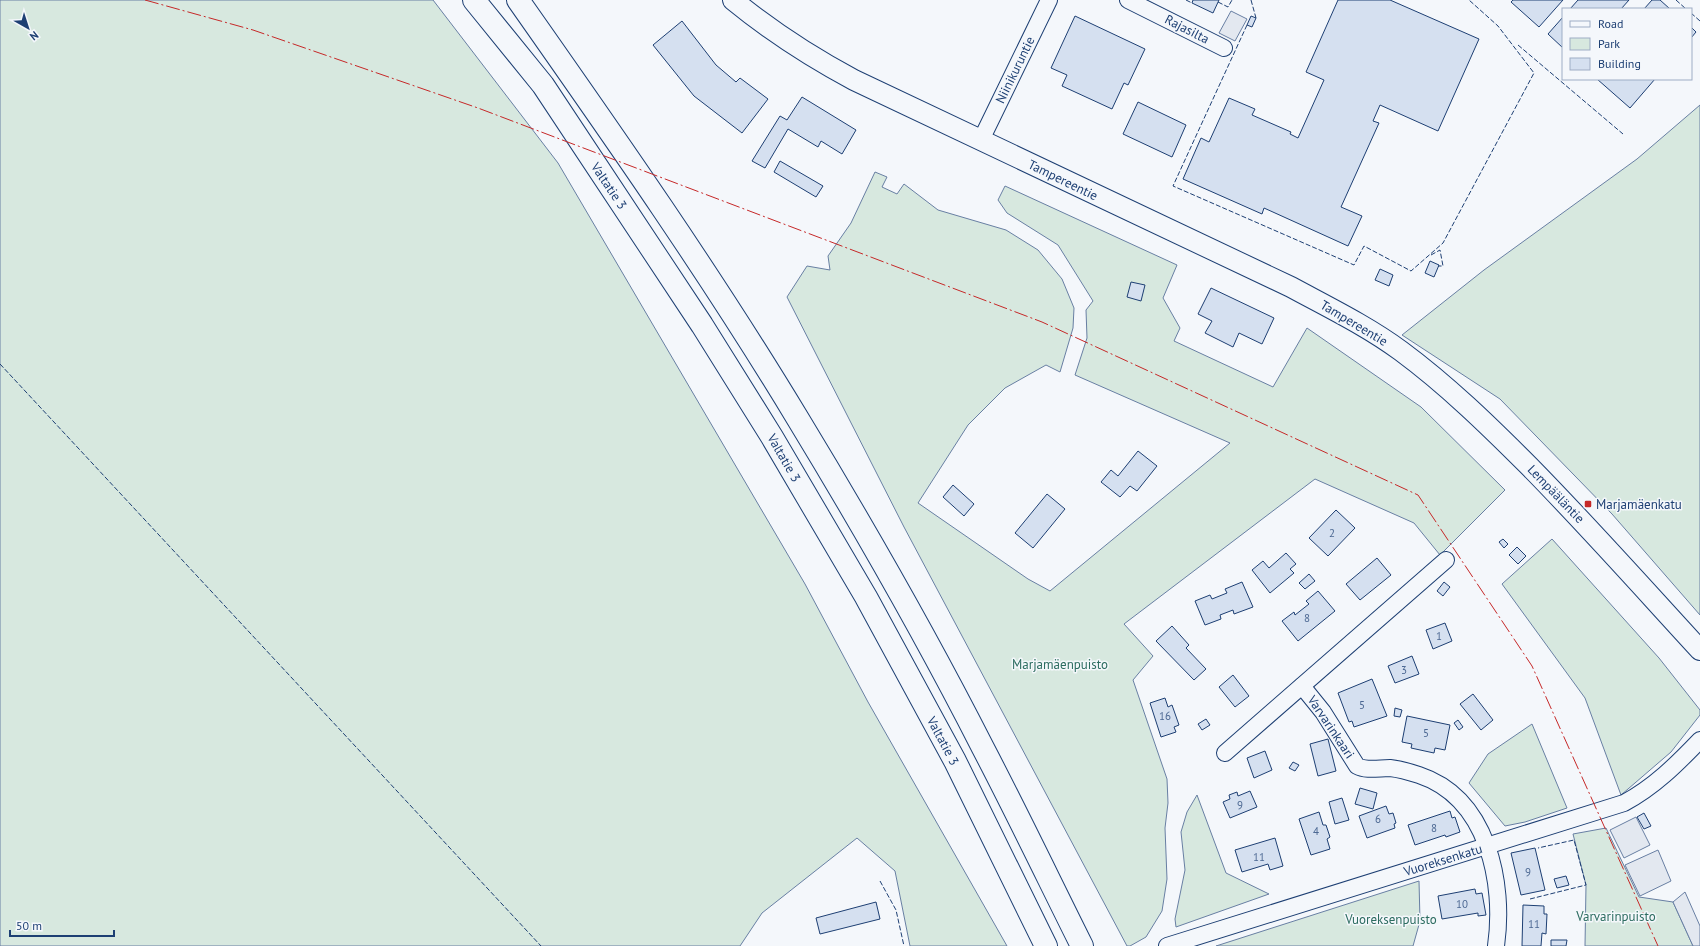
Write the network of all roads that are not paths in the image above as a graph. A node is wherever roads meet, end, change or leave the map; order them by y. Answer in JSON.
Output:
{"nodes":[{"id":1,"x":474,"y":0,"type":"edge"},
{"id":2,"x":518,"y":0,"type":"edge"},
{"id":3,"x":733,"y":0,"type":"edge"},
{"id":4,"x":1049,"y":0,"type":"edge"},
{"id":5,"x":1128,"y":0,"type":"edge"},
{"id":6,"x":1224,"y":48,"type":"dead end"},
{"id":7,"x":981,"y":140,"type":"junction"},
{"id":8,"x":1400,"y":350,"type":"joint"},
{"id":9,"x":1446,"y":560,"type":"dead end"},
{"id":10,"x":1700,"y":650,"type":"edge"},
{"id":11,"x":1302,"y":686,"type":"junction"},
{"id":12,"x":1700,"y":740,"type":"edge"},
{"id":13,"x":1225,"y":753,"type":"dead end"},
{"id":14,"x":1487,"y":846,"type":"junction"},
{"id":15,"x":1046,"y":946,"type":"edge"},
{"id":16,"x":1082,"y":946,"type":"edge"},
{"id":17,"x":1167,"y":946,"type":"edge"},
{"id":18,"x":1496,"y":946,"type":"edge"}],
"edges":[{"from":1,"to":15,"type":"highway","name":"Valtatie 3"},
{"from":2,"to":16,"type":"highway"},
{"from":3,"to":7,"type":"main road","name":"Tampereentie"},
{"from":4,"to":7,"type":"street","name":"Niinikuruntie"},
{"from":5,"to":6,"type":"street","name":"Rajasilta"},
{"from":7,"to":8,"type":"main road","name":"Tampereentie"},
{"from":8,"to":10,"type":"main road","name":"Lempääläntie"},
{"from":9,"to":11,"type":"street"},
{"from":11,"to":13,"type":"street"},
{"from":11,"to":14,"type":"street","name":"Varvarinkaari"},
{"from":12,"to":14,"type":"street","name":"Vuoreksenkatu"},
{"from":14,"to":17,"type":"street","name":"Vuoreksenkatu"},
{"from":14,"to":18,"type":"street","name":"Varvarinkaari"}]}
